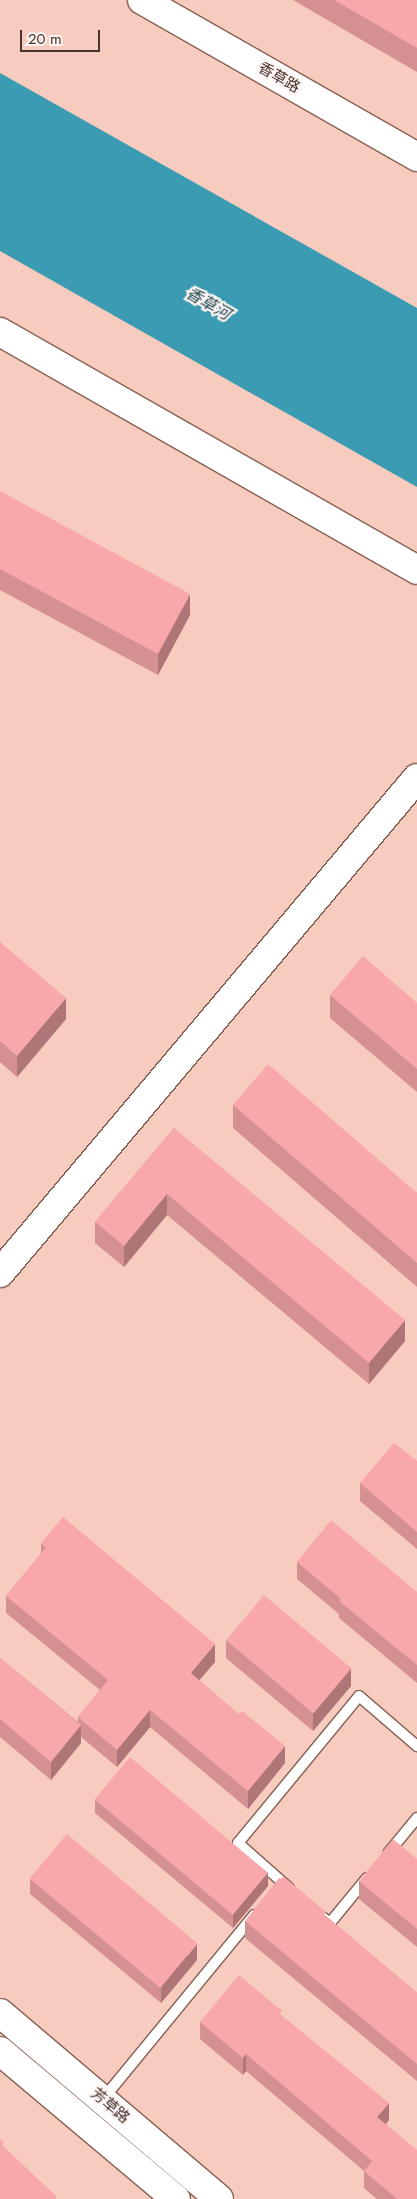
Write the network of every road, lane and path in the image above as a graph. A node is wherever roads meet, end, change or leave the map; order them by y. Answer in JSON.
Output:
{"nodes":[{"id":1,"x":142,"y":0,"type":"edge"},
{"id":2,"x":417,"y":157,"type":"edge"},
{"id":3,"x":0,"y":332,"type":"edge"},
{"id":4,"x":417,"y":570,"type":"edge"},
{"id":5,"x":417,"y":778,"type":"edge"},
{"id":6,"x":0,"y":1273,"type":"edge"},
{"id":7,"x":417,"y":1746,"type":"edge"},
{"id":8,"x":417,"y":1818,"type":"edge"},
{"id":9,"x":295,"y":1893,"type":"edge"},
{"id":10,"x":263,"y":1904,"type":"edge"},
{"id":11,"x":316,"y":1911,"type":"edge"},
{"id":12,"x":0,"y":2013,"type":"edge"},
{"id":13,"x":0,"y":2051,"type":"edge"},
{"id":14,"x":102,"y":2100,"type":"junction"},
{"id":15,"x":176,"y":2199,"type":"edge"},
{"id":16,"x":219,"y":2199,"type":"edge"}],
"edges":[{"from":1,"to":2,"type":"street","name":"香草路"},
{"from":3,"to":4,"type":"street"},
{"from":5,"to":6,"type":"street"},
{"from":7,"to":9,"type":"lane"},
{"from":8,"to":11,"type":"lane"},
{"from":10,"to":14,"type":"lane"},
{"from":12,"to":14,"type":"street","name":"芳草路"},
{"from":13,"to":15,"type":"street","name":"芳草路"},
{"from":14,"to":16,"type":"street","name":"芳草路"}]}
